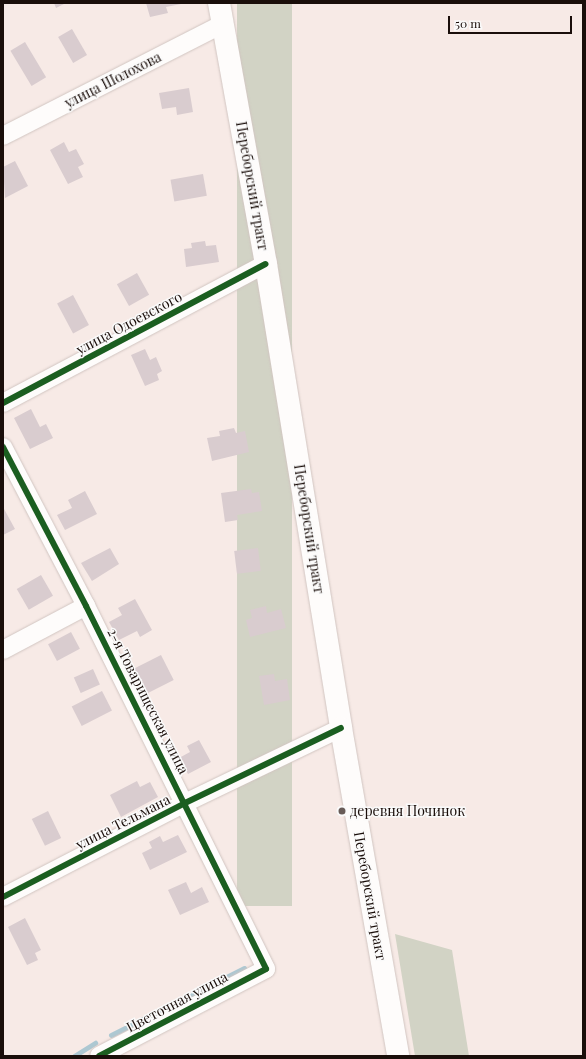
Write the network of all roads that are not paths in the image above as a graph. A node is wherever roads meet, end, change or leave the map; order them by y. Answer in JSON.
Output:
{"nodes":[{"id":1,"x":219,"y":3,"type":"edge"},
{"id":2,"x":223,"y":24,"type":"junction"},
{"id":3,"x":3,"y":136,"type":"edge"},
{"id":4,"x":266,"y":264,"type":"junction"},
{"id":5,"x":3,"y":403,"type":"edge"},
{"id":6,"x":3,"y":447,"type":"edge"},
{"id":7,"x":86,"y":606,"type":"junction"},
{"id":8,"x":3,"y":650,"type":"edge"},
{"id":9,"x":341,"y":728,"type":"junction"},
{"id":10,"x":185,"y":803,"type":"junction"},
{"id":11,"x":3,"y":897,"type":"edge"},
{"id":12,"x":266,"y":969,"type":"joint"},
{"id":13,"x":99,"y":1056,"type":"edge"},
{"id":14,"x":398,"y":1056,"type":"edge"}],
"edges":[{"from":1,"to":2,"type":"main road","name":"Переборский тракт"},
{"from":2,"to":3,"type":"street","name":"улица Шолохова"},
{"from":2,"to":4,"type":"main road","name":"Переборский тракт"},
{"from":4,"to":5,"type":"street","name":"улица Одоевского"},
{"from":4,"to":9,"type":"main road","name":"Переборский тракт"},
{"from":6,"to":7,"type":"street","name":"2-я Товарищеская улица"},
{"from":7,"to":8,"type":"street"},
{"from":7,"to":10,"type":"street","name":"2-я Товарищеская улица"},
{"from":9,"to":10,"type":"street","name":"улица Тельмана"},
{"from":9,"to":14,"type":"main road","name":"Переборский тракт"},
{"from":10,"to":11,"type":"street","name":"улица Тельмана"},
{"from":10,"to":12,"type":"street","name":"2-я Товарищеская улица"},
{"from":12,"to":13,"type":"street","name":"Цветочная улица"}]}
